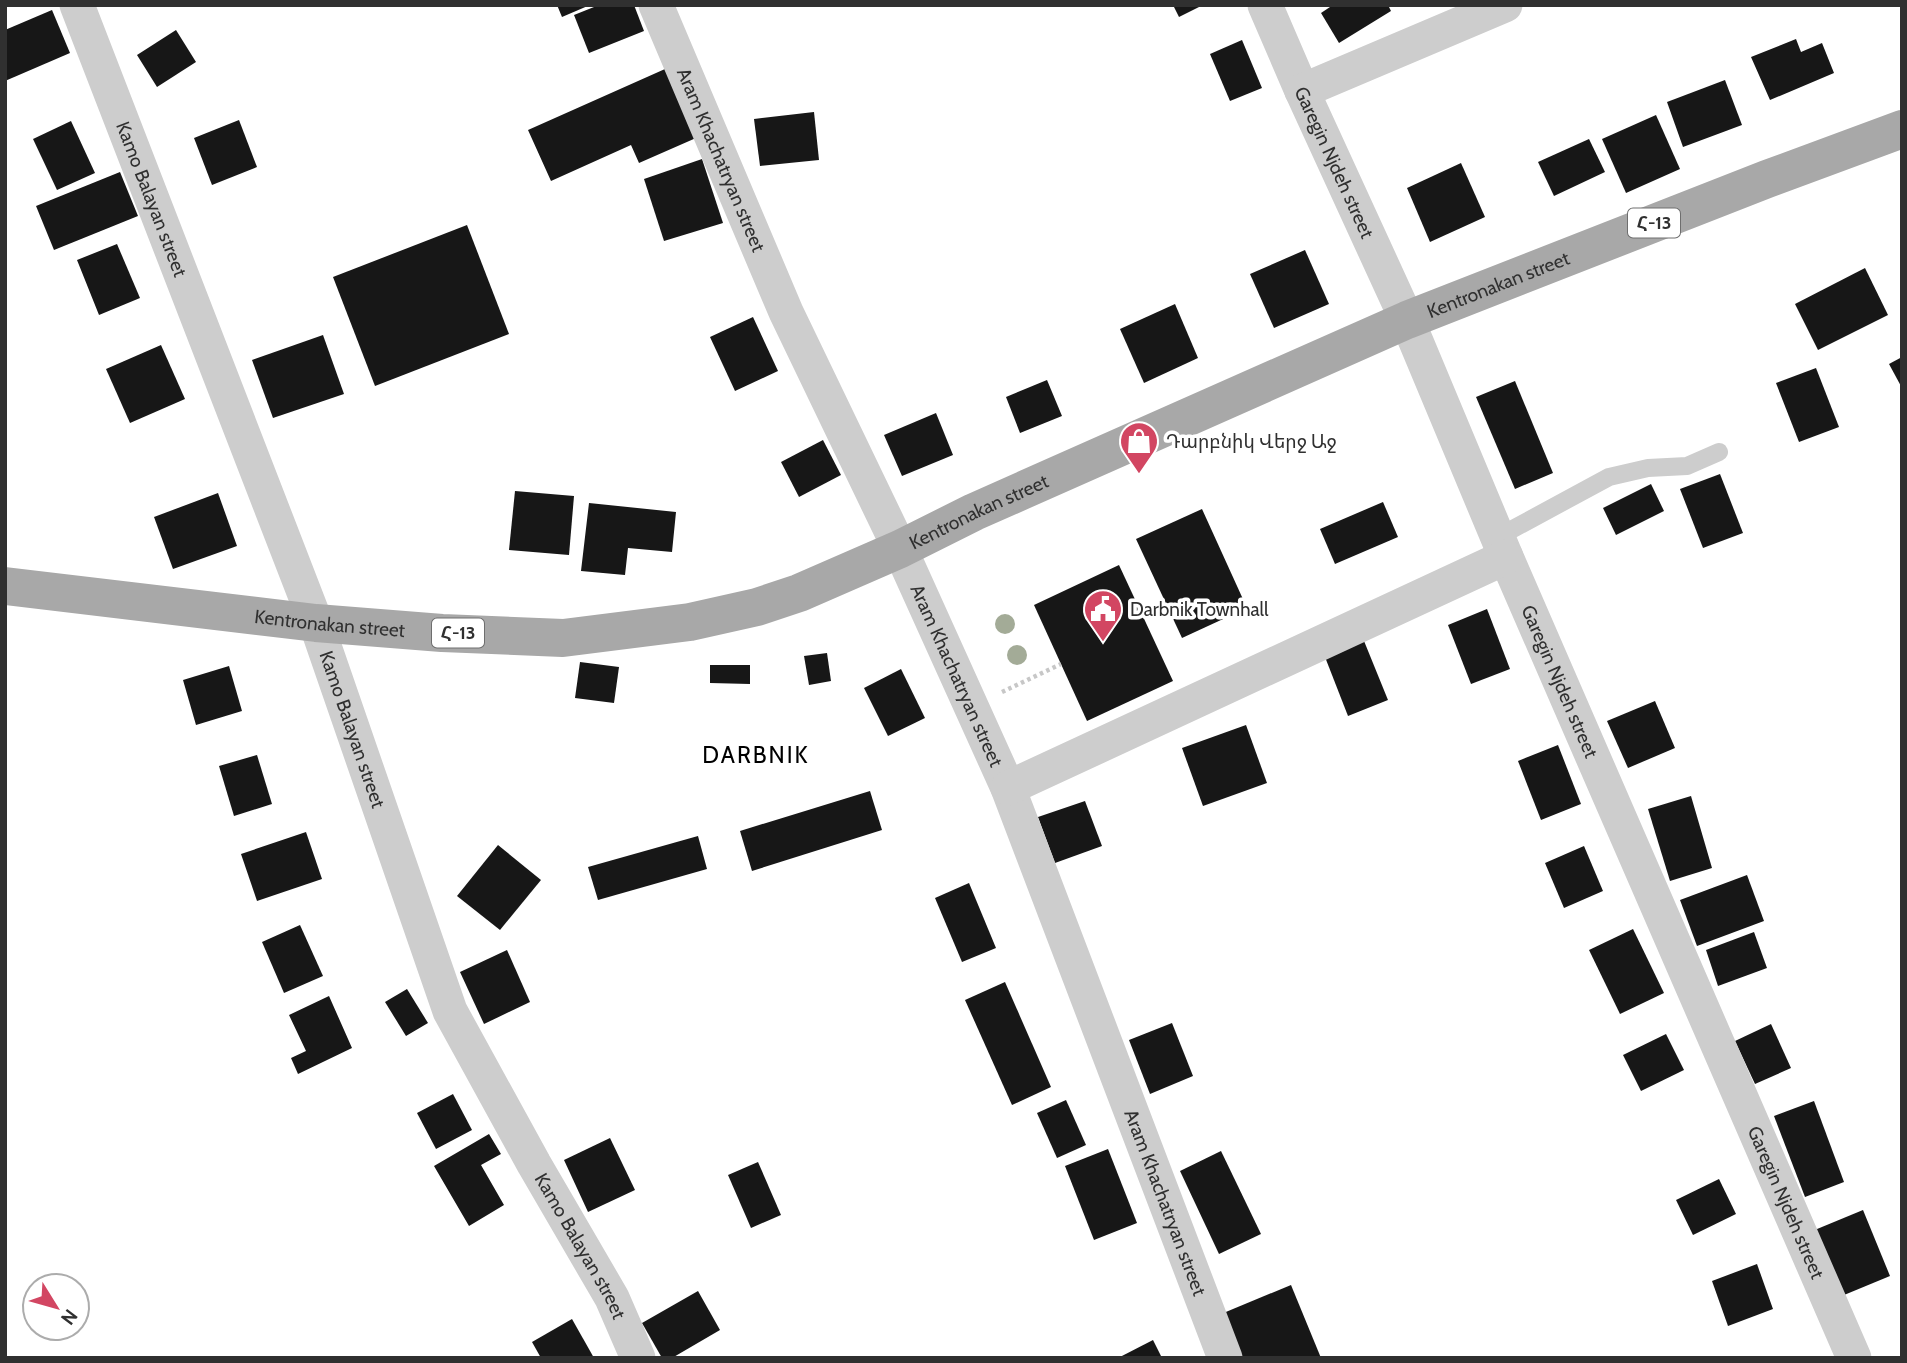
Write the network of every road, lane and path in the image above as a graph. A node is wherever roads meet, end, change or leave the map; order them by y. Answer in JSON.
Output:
{"nodes":[{"id":1,"x":77,"y":5,"type":"edge"},
{"id":2,"x":656,"y":5,"type":"edge"},
{"id":3,"x":1265,"y":5,"type":"edge"},
{"id":4,"x":1505,"y":5,"type":"edge"},
{"id":5,"x":1302,"y":91,"type":"junction"},
{"id":6,"x":1902,"y":129,"type":"edge"},
{"id":7,"x":1407,"y":320,"type":"junction"},
{"id":8,"x":1719,"y":452,"type":"dead end"},
{"id":9,"x":1502,"y":547,"type":"junction"},
{"id":10,"x":900,"y":549,"type":"junction"},
{"id":11,"x":5,"y":586,"type":"edge"},
{"id":12,"x":316,"y":623,"type":"junction"},
{"id":13,"x":1061,"y":664,"type":"dead end"},
{"id":14,"x":971,"y":706,"type":"junction"},
{"id":15,"x":1008,"y":788,"type":"junction"},
{"id":16,"x":638,"y":1358,"type":"edge"},
{"id":17,"x":1225,"y":1358,"type":"edge"},
{"id":18,"x":1854,"y":1358,"type":"edge"}],
"edges":[{"from":1,"to":12,"type":"street","name":"Kamo Balayan street"},
{"from":2,"to":10,"type":"street","name":"Aram Khachatryan street"},
{"from":3,"to":5,"type":"street","name":"Garegin Njdeh street"},
{"from":4,"to":5,"type":"street"},
{"from":5,"to":7,"type":"street","name":"Garegin Njdeh street"},
{"from":6,"to":7,"type":"main road","name":"Kentronakan street","number":"Հ-13"},
{"from":7,"to":9,"type":"street","name":"Garegin Njdeh street"},
{"from":7,"to":10,"type":"main road","name":"Kentronakan street","number":"Հ-13"},
{"from":8,"to":9,"type":"lane"},
{"from":9,"to":15,"type":"street"},
{"from":9,"to":18,"type":"street","name":"Garegin Njdeh street"},
{"from":10,"to":12,"type":"main road","name":"Kentronakan street","number":"Հ-13"},
{"from":10,"to":14,"type":"street","name":"Aram Khachatryan street"},
{"from":11,"to":12,"type":"main road","name":"Kentronakan street","number":"Հ-13"},
{"from":12,"to":16,"type":"street","name":"Kamo Balayan street"},
{"from":13,"to":14,"type":"path"},
{"from":14,"to":15,"type":"street","name":"Aram Khachatryan street"},
{"from":15,"to":17,"type":"street","name":"Aram Khachatryan street"}]}
